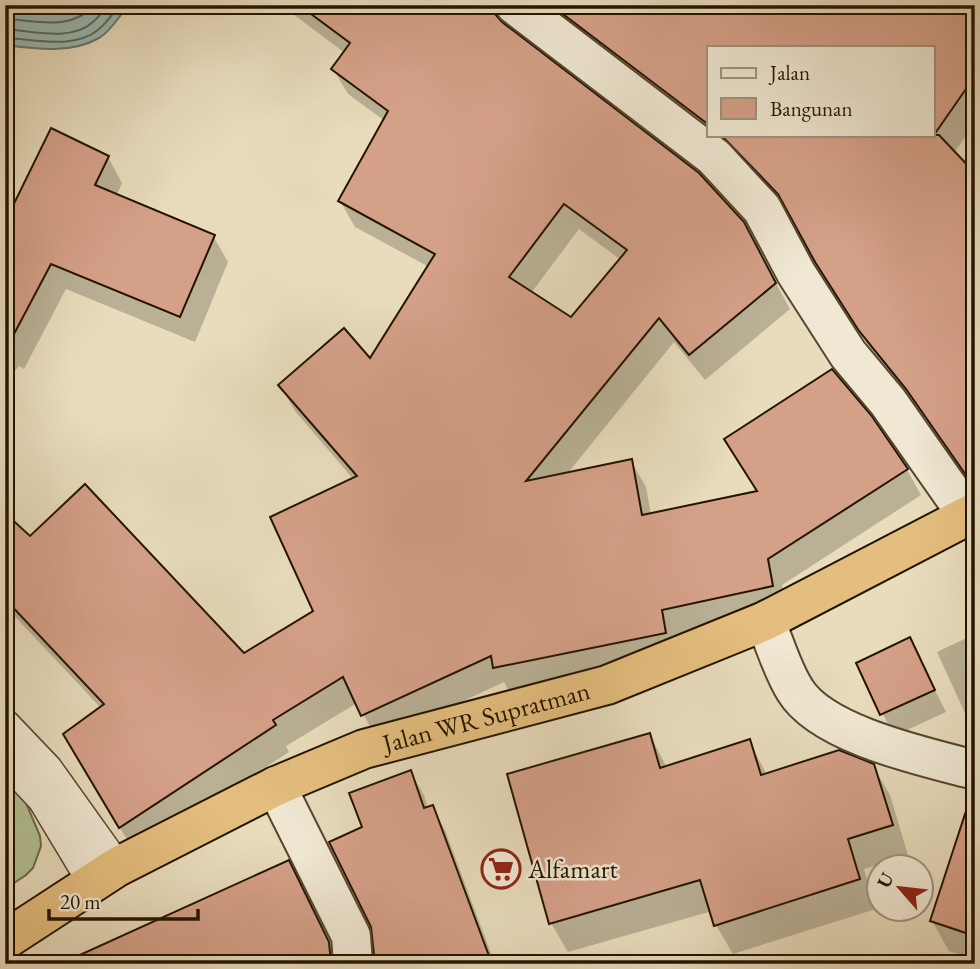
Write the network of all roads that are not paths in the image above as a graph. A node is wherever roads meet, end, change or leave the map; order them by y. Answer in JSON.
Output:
{"nodes":[{"id":1,"x":515,"y":5,"type":"edge"},
{"id":2,"x":971,"y":514,"type":"edge"},
{"id":3,"x":765,"y":621,"type":"junction"},
{"id":4,"x":5,"y":725,"type":"edge"},
{"id":5,"x":5,"y":758,"type":"edge"},
{"id":6,"x":975,"y":770,"type":"edge"},
{"id":7,"x":276,"y":786,"type":"junction"},
{"id":8,"x":105,"y":874,"type":"junction"},
{"id":9,"x":5,"y":940,"type":"edge"},
{"id":10,"x":353,"y":964,"type":"edge"}],
"edges":[{"from":1,"to":2,"type":"street"},
{"from":2,"to":3,"type":"highway","name":"Jalan WR Supratman"},
{"from":3,"to":6,"type":"street"},
{"from":3,"to":7,"type":"highway","name":"Jalan WR Supratman"},
{"from":4,"to":8,"type":"lane"},
{"from":5,"to":8,"type":"lane"},
{"from":7,"to":8,"type":"highway","name":"Jalan WR Supratman"},
{"from":7,"to":10,"type":"street"},
{"from":8,"to":9,"type":"highway","name":"Jalan WR Supratman"}]}
